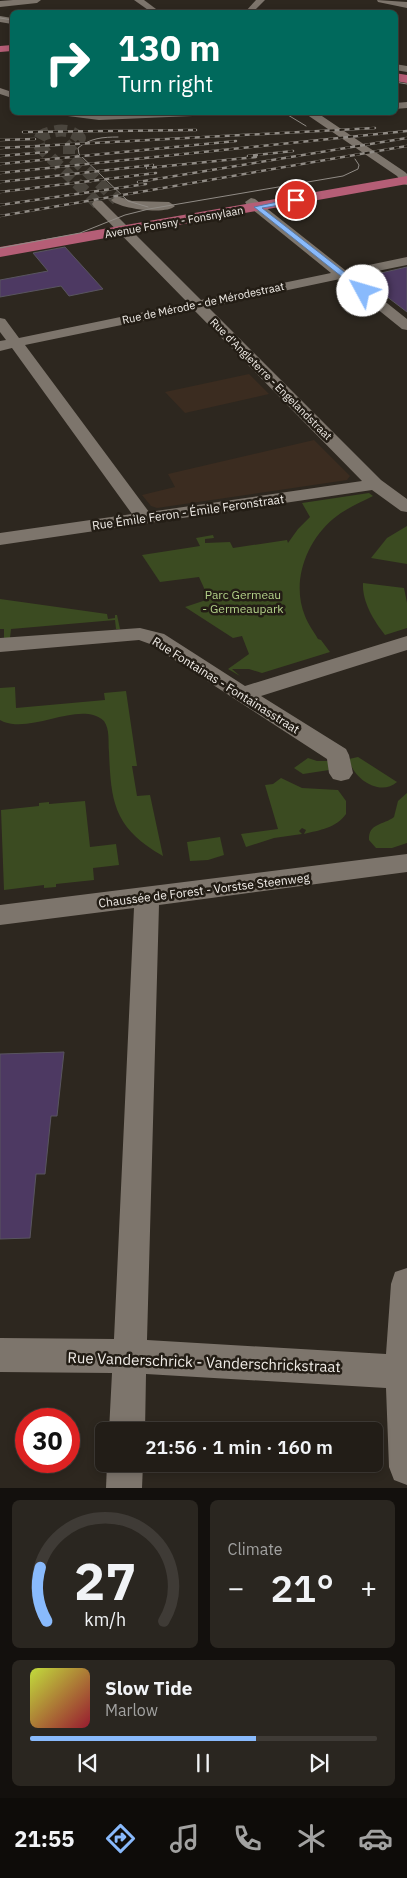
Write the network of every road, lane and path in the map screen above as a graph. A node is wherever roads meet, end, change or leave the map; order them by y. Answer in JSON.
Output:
{"nodes":[{"id":1,"x":38,"y":0,"type":"edge"},
{"id":2,"x":138,"y":0,"type":"edge"},
{"id":3,"x":261,"y":0,"type":"edge"},
{"id":4,"x":381,"y":0,"type":"edge"},
{"id":5,"x":0,"y":4,"type":"edge"},
{"id":6,"x":407,"y":5,"type":"edge"},
{"id":7,"x":46,"y":7,"type":"dead end"},
{"id":8,"x":153,"y":10,"type":"edge"},
{"id":9,"x":251,"y":10,"type":"edge"},
{"id":10,"x":83,"y":115,"type":"edge"},
{"id":11,"x":146,"y":115,"type":"edge"},
{"id":12,"x":313,"y":115,"type":"edge"},
{"id":13,"x":321,"y":115,"type":"edge"},
{"id":14,"x":388,"y":161,"type":"junction"},
{"id":15,"x":406,"y":177,"type":"edge"},
{"id":16,"x":120,"y":203,"type":"junction"},
{"id":17,"x":98,"y":204,"type":"tunnel mouth"},
{"id":18,"x":254,"y":204,"type":"junction"},
{"id":19,"x":169,"y":206,"type":"dead end"},
{"id":20,"x":135,"y":214,"type":"dead end"},
{"id":21,"x":118,"y":226,"type":"junction"},
{"id":22,"x":0,"y":244,"type":"edge"},
{"id":23,"x":0,"y":252,"type":"edge"},
{"id":24,"x":407,"y":261,"type":"edge"},
{"id":25,"x":343,"y":274,"type":"junction"},
{"id":26,"x":196,"y":304,"type":"junction"},
{"id":27,"x":0,"y":322,"type":"edge"},
{"id":28,"x":407,"y":326,"type":"edge"},
{"id":29,"x":8,"y":345,"type":"edge"},
{"id":30,"x":375,"y":484,"type":"junction"},
{"id":31,"x":407,"y":507,"type":"edge"},
{"id":32,"x":144,"y":518,"type":"junction"},
{"id":33,"x":0,"y":539,"type":"edge"},
{"id":34,"x":407,"y":643,"type":"edge"},
{"id":35,"x":0,"y":645,"type":"edge"},
{"id":36,"x":242,"y":694,"type":"junction"},
{"id":37,"x":341,"y":773,"type":"dead end"},
{"id":38,"x":407,"y":863,"type":"edge"},
{"id":39,"x":147,"y":897,"type":"junction"},
{"id":40,"x":0,"y":915,"type":"edge"},
{"id":41,"x":407,"y":1284,"type":"edge"},
{"id":42,"x":0,"y":1355,"type":"edge"},
{"id":43,"x":131,"y":1357,"type":"junction"},
{"id":44,"x":405,"y":1371,"type":"edge"},
{"id":45,"x":127,"y":1422,"type":"edge"},
{"id":46,"x":407,"y":1467,"type":"edge"},
{"id":47,"x":125,"y":1472,"type":"edge"},
{"id":48,"x":124,"y":1488,"type":"edge"}],
"edges":[{"from":1,"to":5,"type":"street"},
{"from":1,"to":7,"type":"street"},
{"from":2,"to":8,"type":"street"},
{"from":3,"to":9,"type":"street"},
{"from":4,"to":6,"type":"street"},
{"from":10,"to":11,"type":"street"},
{"from":12,"to":14,"type":"street"},
{"from":13,"to":14,"type":"street"},
{"from":14,"to":15,"type":"street"},
{"from":15,"to":18,"type":"main road","name":"Avenue Fonsny - Fonsnylaan"},
{"from":16,"to":19,"type":"street"},
{"from":16,"to":20,"type":"street"},
{"from":16,"to":21,"type":"street"},
{"from":17,"to":21,"type":"street","name":"Rue d'Angleterre - Engelandstraat"},
{"from":18,"to":21,"type":"main road","name":"Avenue Fonsny - Fonsnylaan"},
{"from":18,"to":25,"type":"street"},
{"from":21,"to":22,"type":"main road","name":"Avenue Fonsny - Fonsnylaan"},
{"from":21,"to":23,"type":"main road","name":"Avenue Fonsny - Fonsnylaan"},
{"from":21,"to":26,"type":"street","name":"Rue d'Angleterre - Engelandstraat"},
{"from":24,"to":25,"type":"street","name":"Rue de Mérode - de Mérodestraat"},
{"from":25,"to":26,"type":"street","name":"Rue de Mérode - de Mérodestraat"},
{"from":25,"to":28,"type":"street"},
{"from":26,"to":29,"type":"street","name":"Rue de Mérode - de Mérodestraat"},
{"from":26,"to":30,"type":"street","name":"Rue d'Angleterre - Engelandstraat"},
{"from":27,"to":29,"type":"street"},
{"from":29,"to":32,"type":"street"},
{"from":30,"to":31,"type":"street","name":"Rue d'Angleterre - Engelandstraat"},
{"from":30,"to":32,"type":"street","name":"Rue Émile Feron - Émile Feronstraat"},
{"from":32,"to":33,"type":"street","name":"Rue Émile Feron - Émile Feronstraat"},
{"from":34,"to":36,"type":"street"},
{"from":35,"to":36,"type":"street","name":"Rue Fontainas - Fontainasstraat"},
{"from":36,"to":37,"type":"street","name":"Rue Fontainas - Fontainasstraat"},
{"from":38,"to":39,"type":"street","name":"Chaussée de Forest - Vorstse Steenweg"},
{"from":39,"to":40,"type":"street","name":"Chaussée de Forest - Vorstse Steenweg"},
{"from":39,"to":43,"type":"street"},
{"from":41,"to":44,"type":"street"},
{"from":42,"to":43,"type":"street","name":"Rue Vanderschrick - Vanderschrickstraat"},
{"from":43,"to":44,"type":"street","name":"Rue Vanderschrick - Vanderschrickstraat"},
{"from":43,"to":45,"type":"street"},
{"from":44,"to":46,"type":"street"},
{"from":47,"to":48,"type":"street"}]}
